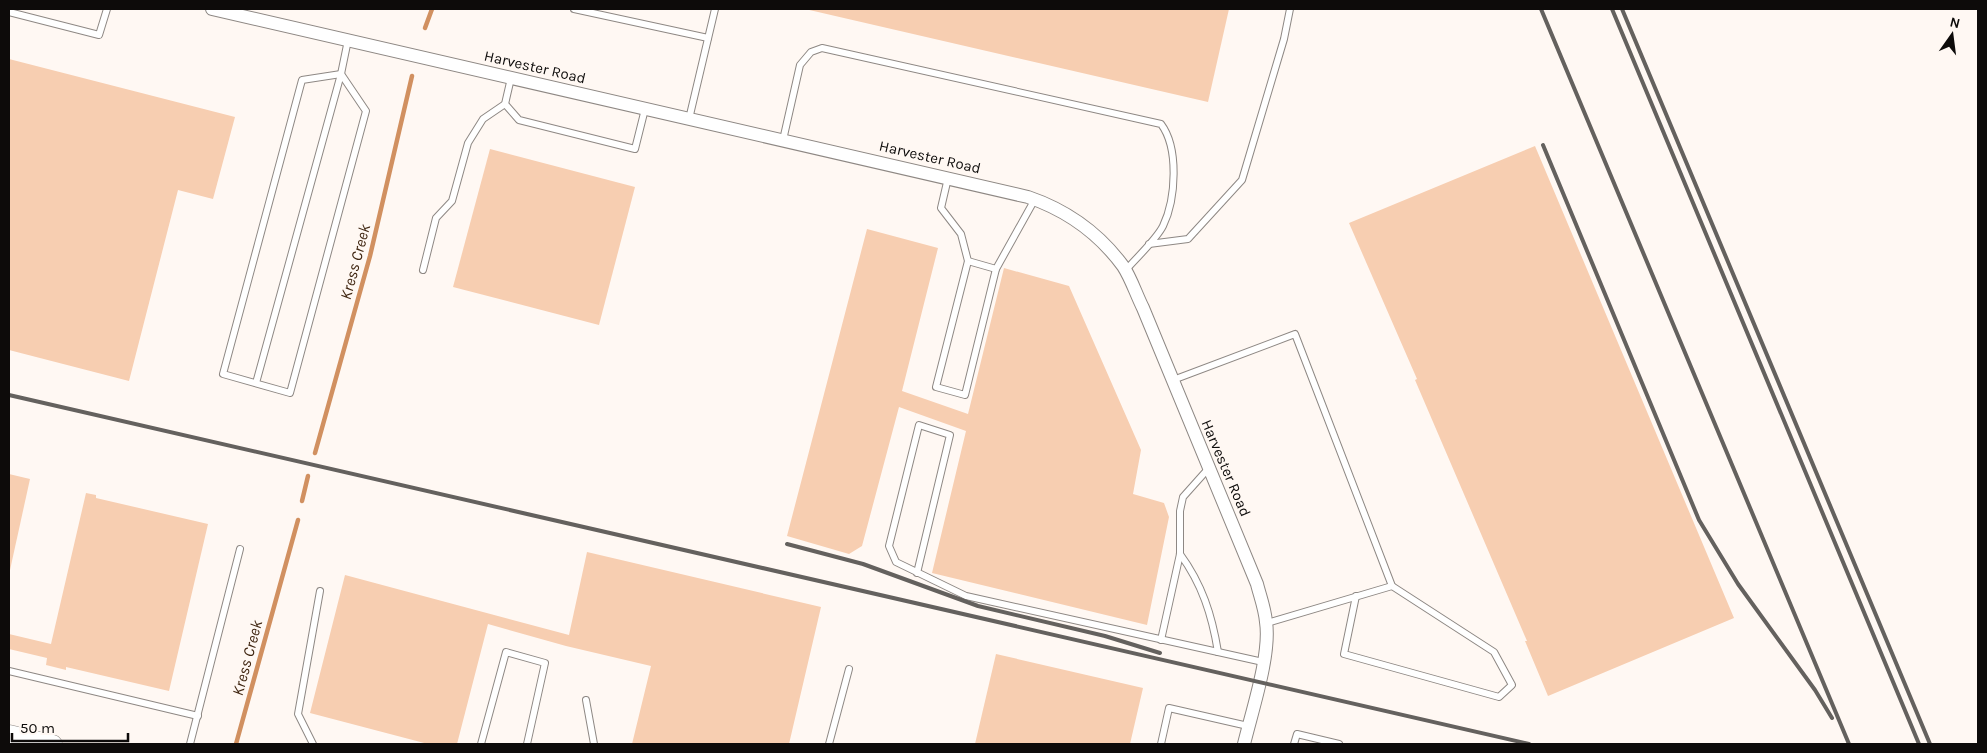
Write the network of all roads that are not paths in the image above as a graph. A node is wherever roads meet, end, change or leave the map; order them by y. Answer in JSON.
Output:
{"nodes":[{"id":1,"x":106,"y":9,"type":"edge"},
{"id":2,"x":212,"y":9,"type":"edge"},
{"id":3,"x":574,"y":9,"type":"edge"},
{"id":4,"x":715,"y":9,"type":"edge"},
{"id":5,"x":1290,"y":9,"type":"edge"},
{"id":6,"x":9,"y":12,"type":"edge"},
{"id":7,"x":708,"y":38,"type":"junction"},
{"id":8,"x":348,"y":40,"type":"junction"},
{"id":9,"x":341,"y":74,"type":"junction"},
{"id":10,"x":511,"y":78,"type":"junction"},
{"id":11,"x":505,"y":104,"type":"junction"},
{"id":12,"x":645,"y":109,"type":"junction"},
{"id":13,"x":689,"y":118,"type":"junction"},
{"id":14,"x":783,"y":140,"type":"junction"},
{"id":15,"x":948,"y":178,"type":"junction"},
{"id":16,"x":1035,"y":199,"type":"junction"},
{"id":17,"x":1149,"y":244,"type":"junction"},
{"id":18,"x":968,"y":260,"type":"junction"},
{"id":19,"x":996,"y":269,"type":"junction"},
{"id":20,"x":423,"y":270,"type":"dead end"},
{"id":21,"x":1125,"y":271,"type":"junction"},
{"id":22,"x":1173,"y":380,"type":"junction"},
{"id":23,"x":256,"y":383,"type":"junction"},
{"id":24,"x":1208,"y":469,"type":"junction"},
{"id":25,"x":240,"y":549,"type":"dead end"},
{"id":26,"x":1180,"y":554,"type":"junction"},
{"id":27,"x":917,"y":573,"type":"junction"},
{"id":28,"x":1392,"y":586,"type":"junction"},
{"id":29,"x":320,"y":591,"type":"dead end"},
{"id":30,"x":1356,"y":596,"type":"junction"},
{"id":31,"x":1267,"y":622,"type":"junction"},
{"id":32,"x":1161,"y":640,"type":"junction"},
{"id":33,"x":1218,"y":652,"type":"junction"},
{"id":34,"x":1263,"y":662,"type":"junction"},
{"id":35,"x":849,"y":668,"type":"dead end"},
{"id":36,"x":9,"y":671,"type":"edge"},
{"id":37,"x":586,"y":700,"type":"dead end"},
{"id":38,"x":198,"y":716,"type":"junction"},
{"id":39,"x":1248,"y":726,"type":"junction"},
{"id":40,"x":9,"y":734,"type":"edge"},
{"id":41,"x":53,"y":744,"type":"edge"},
{"id":42,"x":190,"y":744,"type":"edge"},
{"id":43,"x":313,"y":744,"type":"edge"},
{"id":44,"x":481,"y":744,"type":"edge"},
{"id":45,"x":526,"y":744,"type":"edge"},
{"id":46,"x":594,"y":744,"type":"edge"},
{"id":47,"x":830,"y":744,"type":"edge"},
{"id":48,"x":1161,"y":744,"type":"edge"},
{"id":49,"x":1244,"y":744,"type":"edge"},
{"id":50,"x":1294,"y":744,"type":"edge"},
{"id":51,"x":1339,"y":744,"type":"edge"}],
"edges":[{"from":1,"to":6,"type":"lane"},
{"from":2,"to":8,"type":"street","name":"Harvester Road"},
{"from":3,"to":7,"type":"lane"},
{"from":4,"to":7,"type":"lane"},
{"from":5,"to":17,"type":"lane"},
{"from":7,"to":13,"type":"lane"},
{"from":8,"to":9,"type":"lane"},
{"from":8,"to":10,"type":"street","name":"Harvester Road"},
{"from":9,"to":23,"type":"lane"},
{"from":9,"to":23,"type":"lane"},
{"from":9,"to":23,"type":"lane"},
{"from":10,"to":11,"type":"lane"},
{"from":10,"to":12,"type":"street","name":"Harvester Road"},
{"from":11,"to":12,"type":"lane"},
{"from":11,"to":20,"type":"lane"},
{"from":12,"to":13,"type":"street","name":"Harvester Road"},
{"from":13,"to":14,"type":"street","name":"Harvester Road"},
{"from":14,"to":15,"type":"street","name":"Harvester Road"},
{"from":14,"to":17,"type":"lane"},
{"from":15,"to":16,"type":"street","name":"Harvester Road"},
{"from":15,"to":18,"type":"lane"},
{"from":16,"to":19,"type":"lane"},
{"from":16,"to":21,"type":"street","name":"Harvester Road"},
{"from":17,"to":21,"type":"lane"},
{"from":18,"to":19,"type":"lane"},
{"from":18,"to":19,"type":"lane"},
{"from":21,"to":22,"type":"street","name":"Harvester Road"},
{"from":22,"to":24,"type":"street","name":"Harvester Road"},
{"from":22,"to":28,"type":"lane"},
{"from":24,"to":26,"type":"lane"},
{"from":24,"to":31,"type":"street","name":"Harvester Road"},
{"from":25,"to":38,"type":"lane"},
{"from":26,"to":32,"type":"lane"},
{"from":26,"to":33,"type":"lane"},
{"from":27,"to":27,"type":"lane"},
{"from":27,"to":32,"type":"lane"},
{"from":28,"to":30,"type":"lane"},
{"from":28,"to":30,"type":"lane"},
{"from":29,"to":43,"type":"lane"},
{"from":30,"to":31,"type":"lane"},
{"from":31,"to":34,"type":"street","name":"Harvester Road"},
{"from":32,"to":33,"type":"lane"},
{"from":33,"to":34,"type":"lane"},
{"from":34,"to":39,"type":"street","name":"Harvester Road"},
{"from":35,"to":47,"type":"lane"},
{"from":36,"to":38,"type":"lane"},
{"from":37,"to":46,"type":"lane"},
{"from":38,"to":42,"type":"lane"},
{"from":39,"to":48,"type":"lane"},
{"from":39,"to":49,"type":"street","name":"Harvester Road"},
{"from":40,"to":41,"type":"street"},
{"from":44,"to":45,"type":"lane"},
{"from":50,"to":51,"type":"lane"}]}
